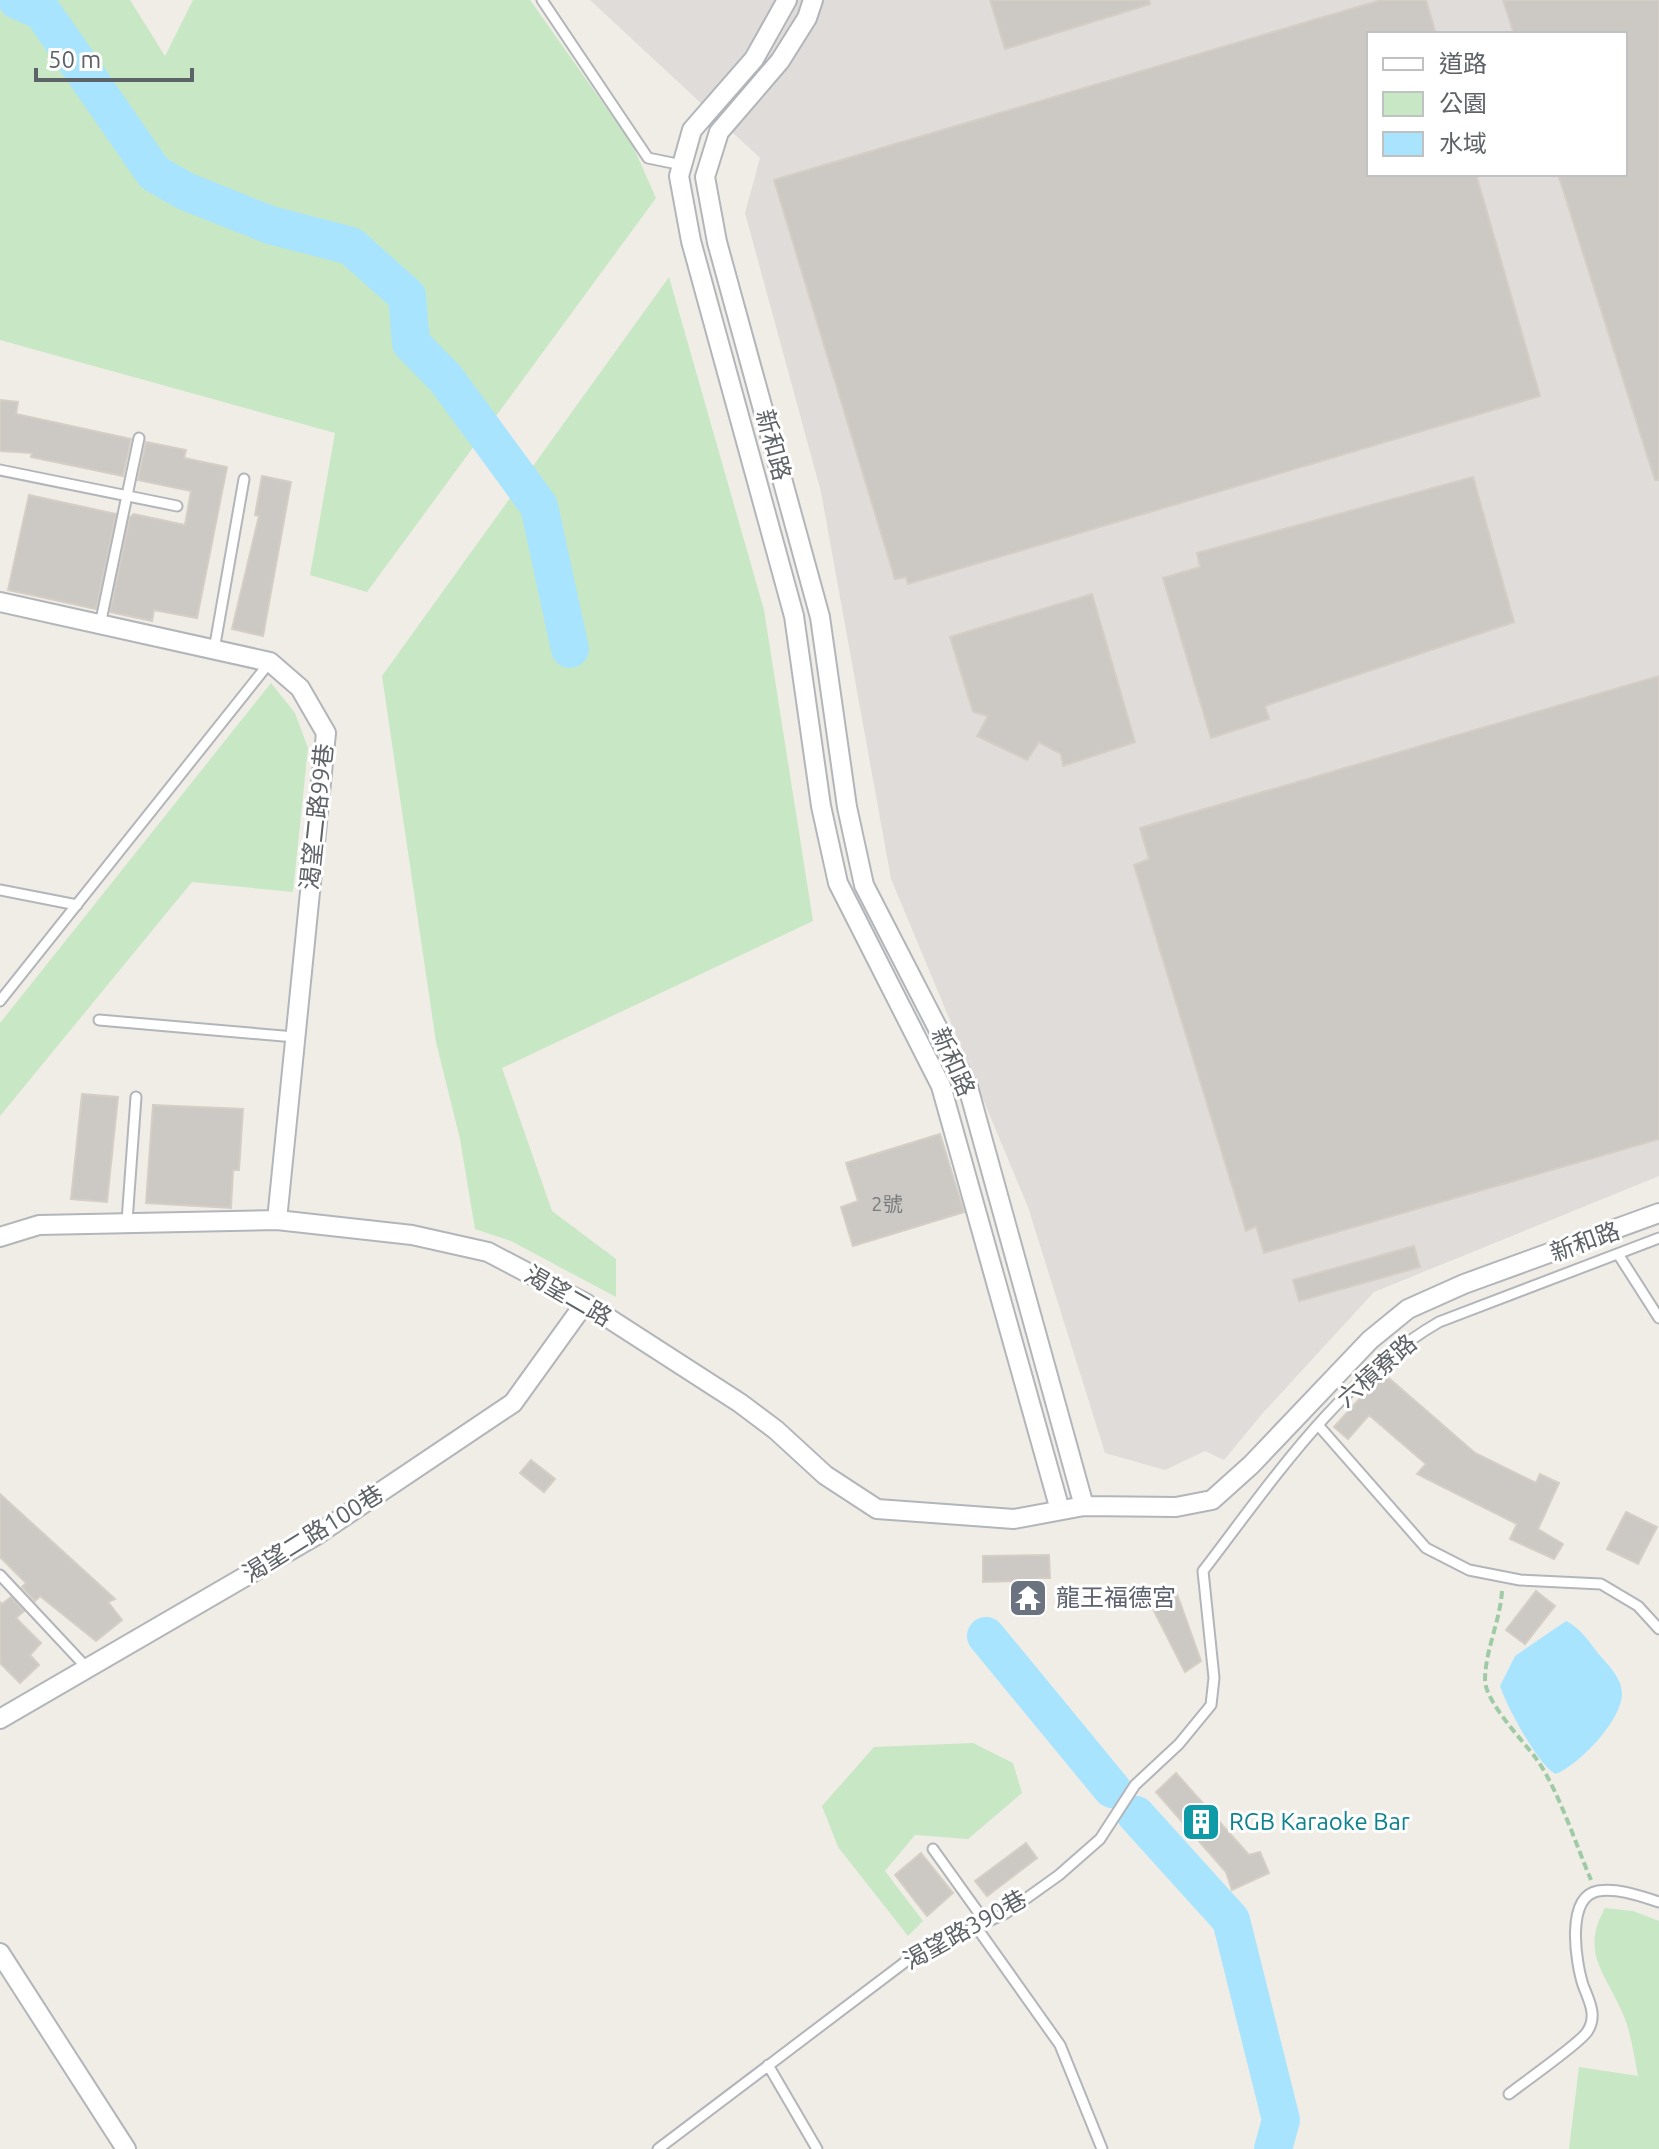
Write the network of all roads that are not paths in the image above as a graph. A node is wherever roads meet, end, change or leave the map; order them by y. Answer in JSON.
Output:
{"nodes":[{"id":1,"x":542,"y":0,"type":"edge"},
{"id":2,"x":787,"y":0,"type":"edge"},
{"id":3,"x":813,"y":0,"type":"edge"},
{"id":4,"x":682,"y":165,"type":"junction"},
{"id":5,"x":139,"y":438,"type":"dead end"},
{"id":6,"x":0,"y":470,"type":"edge"},
{"id":7,"x":244,"y":479,"type":"dead end"},
{"id":8,"x":127,"y":496,"type":"junction"},
{"id":9,"x":177,"y":506,"type":"dead end"},
{"id":10,"x":0,"y":602,"type":"edge"},
{"id":11,"x":100,"y":625,"type":"junction"},
{"id":12,"x":214,"y":650,"type":"junction"},
{"id":13,"x":270,"y":662,"type":"junction"},
{"id":14,"x":0,"y":890,"type":"edge"},
{"id":15,"x":77,"y":905,"type":"junction"},
{"id":16,"x":0,"y":1001,"type":"edge"},
{"id":17,"x":99,"y":1020,"type":"dead end"},
{"id":18,"x":295,"y":1037,"type":"junction"},
{"id":19,"x":136,"y":1097,"type":"dead end"},
{"id":20,"x":1659,"y":1213,"type":"edge"},
{"id":21,"x":277,"y":1220,"type":"junction"},
{"id":22,"x":127,"y":1221,"type":"junction"},
{"id":23,"x":0,"y":1237,"type":"edge"},
{"id":24,"x":1659,"y":1238,"type":"edge"},
{"id":25,"x":1618,"y":1254,"type":"junction"},
{"id":26,"x":585,"y":1303,"type":"junction"},
{"id":27,"x":1659,"y":1318,"type":"edge"},
{"id":28,"x":1318,"y":1425,"type":"junction"},
{"id":29,"x":1084,"y":1506,"type":"junction"},
{"id":30,"x":1060,"y":1510,"type":"junction"},
{"id":31,"x":1203,"y":1571,"type":"joint"},
{"id":32,"x":0,"y":1575,"type":"edge"},
{"id":33,"x":1659,"y":1629,"type":"edge"},
{"id":34,"x":87,"y":1668,"type":"junction"},
{"id":35,"x":0,"y":1719,"type":"edge"},
{"id":36,"x":933,"y":1849,"type":"dead end"},
{"id":37,"x":1659,"y":1902,"type":"edge"},
{"id":38,"x":981,"y":1925,"type":"junction"},
{"id":39,"x":0,"y":1953,"type":"edge"},
{"id":40,"x":768,"y":2065,"type":"junction"},
{"id":41,"x":1509,"y":2094,"type":"dead end"},
{"id":42,"x":126,"y":2149,"type":"edge"},
{"id":43,"x":658,"y":2149,"type":"edge"},
{"id":44,"x":817,"y":2149,"type":"edge"},
{"id":45,"x":1102,"y":2149,"type":"edge"}],
"edges":[{"from":1,"to":4,"type":"lane"},
{"from":2,"to":4,"type":"street","name":"新和路"},
{"from":3,"to":29,"type":"street","name":"新和路"},
{"from":4,"to":30,"type":"street","name":"新和路"},
{"from":5,"to":8,"type":"lane"},
{"from":6,"to":8,"type":"lane"},
{"from":7,"to":12,"type":"lane"},
{"from":8,"to":9,"type":"lane"},
{"from":8,"to":11,"type":"lane"},
{"from":10,"to":11,"type":"street","name":"渴望二路99巷"},
{"from":11,"to":12,"type":"street","name":"渴望二路99巷"},
{"from":12,"to":13,"type":"street","name":"渴望二路99巷"},
{"from":13,"to":15,"type":"lane"},
{"from":13,"to":18,"type":"street","name":"渴望二路99巷"},
{"from":14,"to":15,"type":"lane"},
{"from":15,"to":16,"type":"lane"},
{"from":17,"to":18,"type":"lane"},
{"from":18,"to":21,"type":"street","name":"渴望二路99巷"},
{"from":19,"to":22,"type":"lane"},
{"from":20,"to":29,"type":"street","name":"新和路"},
{"from":21,"to":22,"type":"street","name":"渴望二路"},
{"from":21,"to":26,"type":"street","name":"渴望二路"},
{"from":22,"to":23,"type":"street","name":"渴望二路"},
{"from":24,"to":25,"type":"lane","name":"六槓寮路"},
{"from":25,"to":27,"type":"lane"},
{"from":25,"to":28,"type":"lane","name":"六槓寮路"},
{"from":26,"to":30,"type":"street","name":"渴望二路"},
{"from":26,"to":34,"type":"street","name":"渴望二路100巷"},
{"from":28,"to":31,"type":"lane","name":"六槓寮路"},
{"from":28,"to":33,"type":"lane"},
{"from":29,"to":30,"type":"street","name":"渴望二路"},
{"from":31,"to":38,"type":"lane","name":"渴望路390巷"},
{"from":32,"to":34,"type":"lane"},
{"from":34,"to":35,"type":"street","name":"渴望二路100巷"},
{"from":36,"to":38,"type":"lane"},
{"from":37,"to":41,"type":"lane"},
{"from":38,"to":40,"type":"lane","name":"渴望路390巷"},
{"from":38,"to":45,"type":"lane"},
{"from":39,"to":42,"type":"street"},
{"from":40,"to":43,"type":"lane","name":"渴望路390巷"},
{"from":40,"to":44,"type":"lane"}]}
